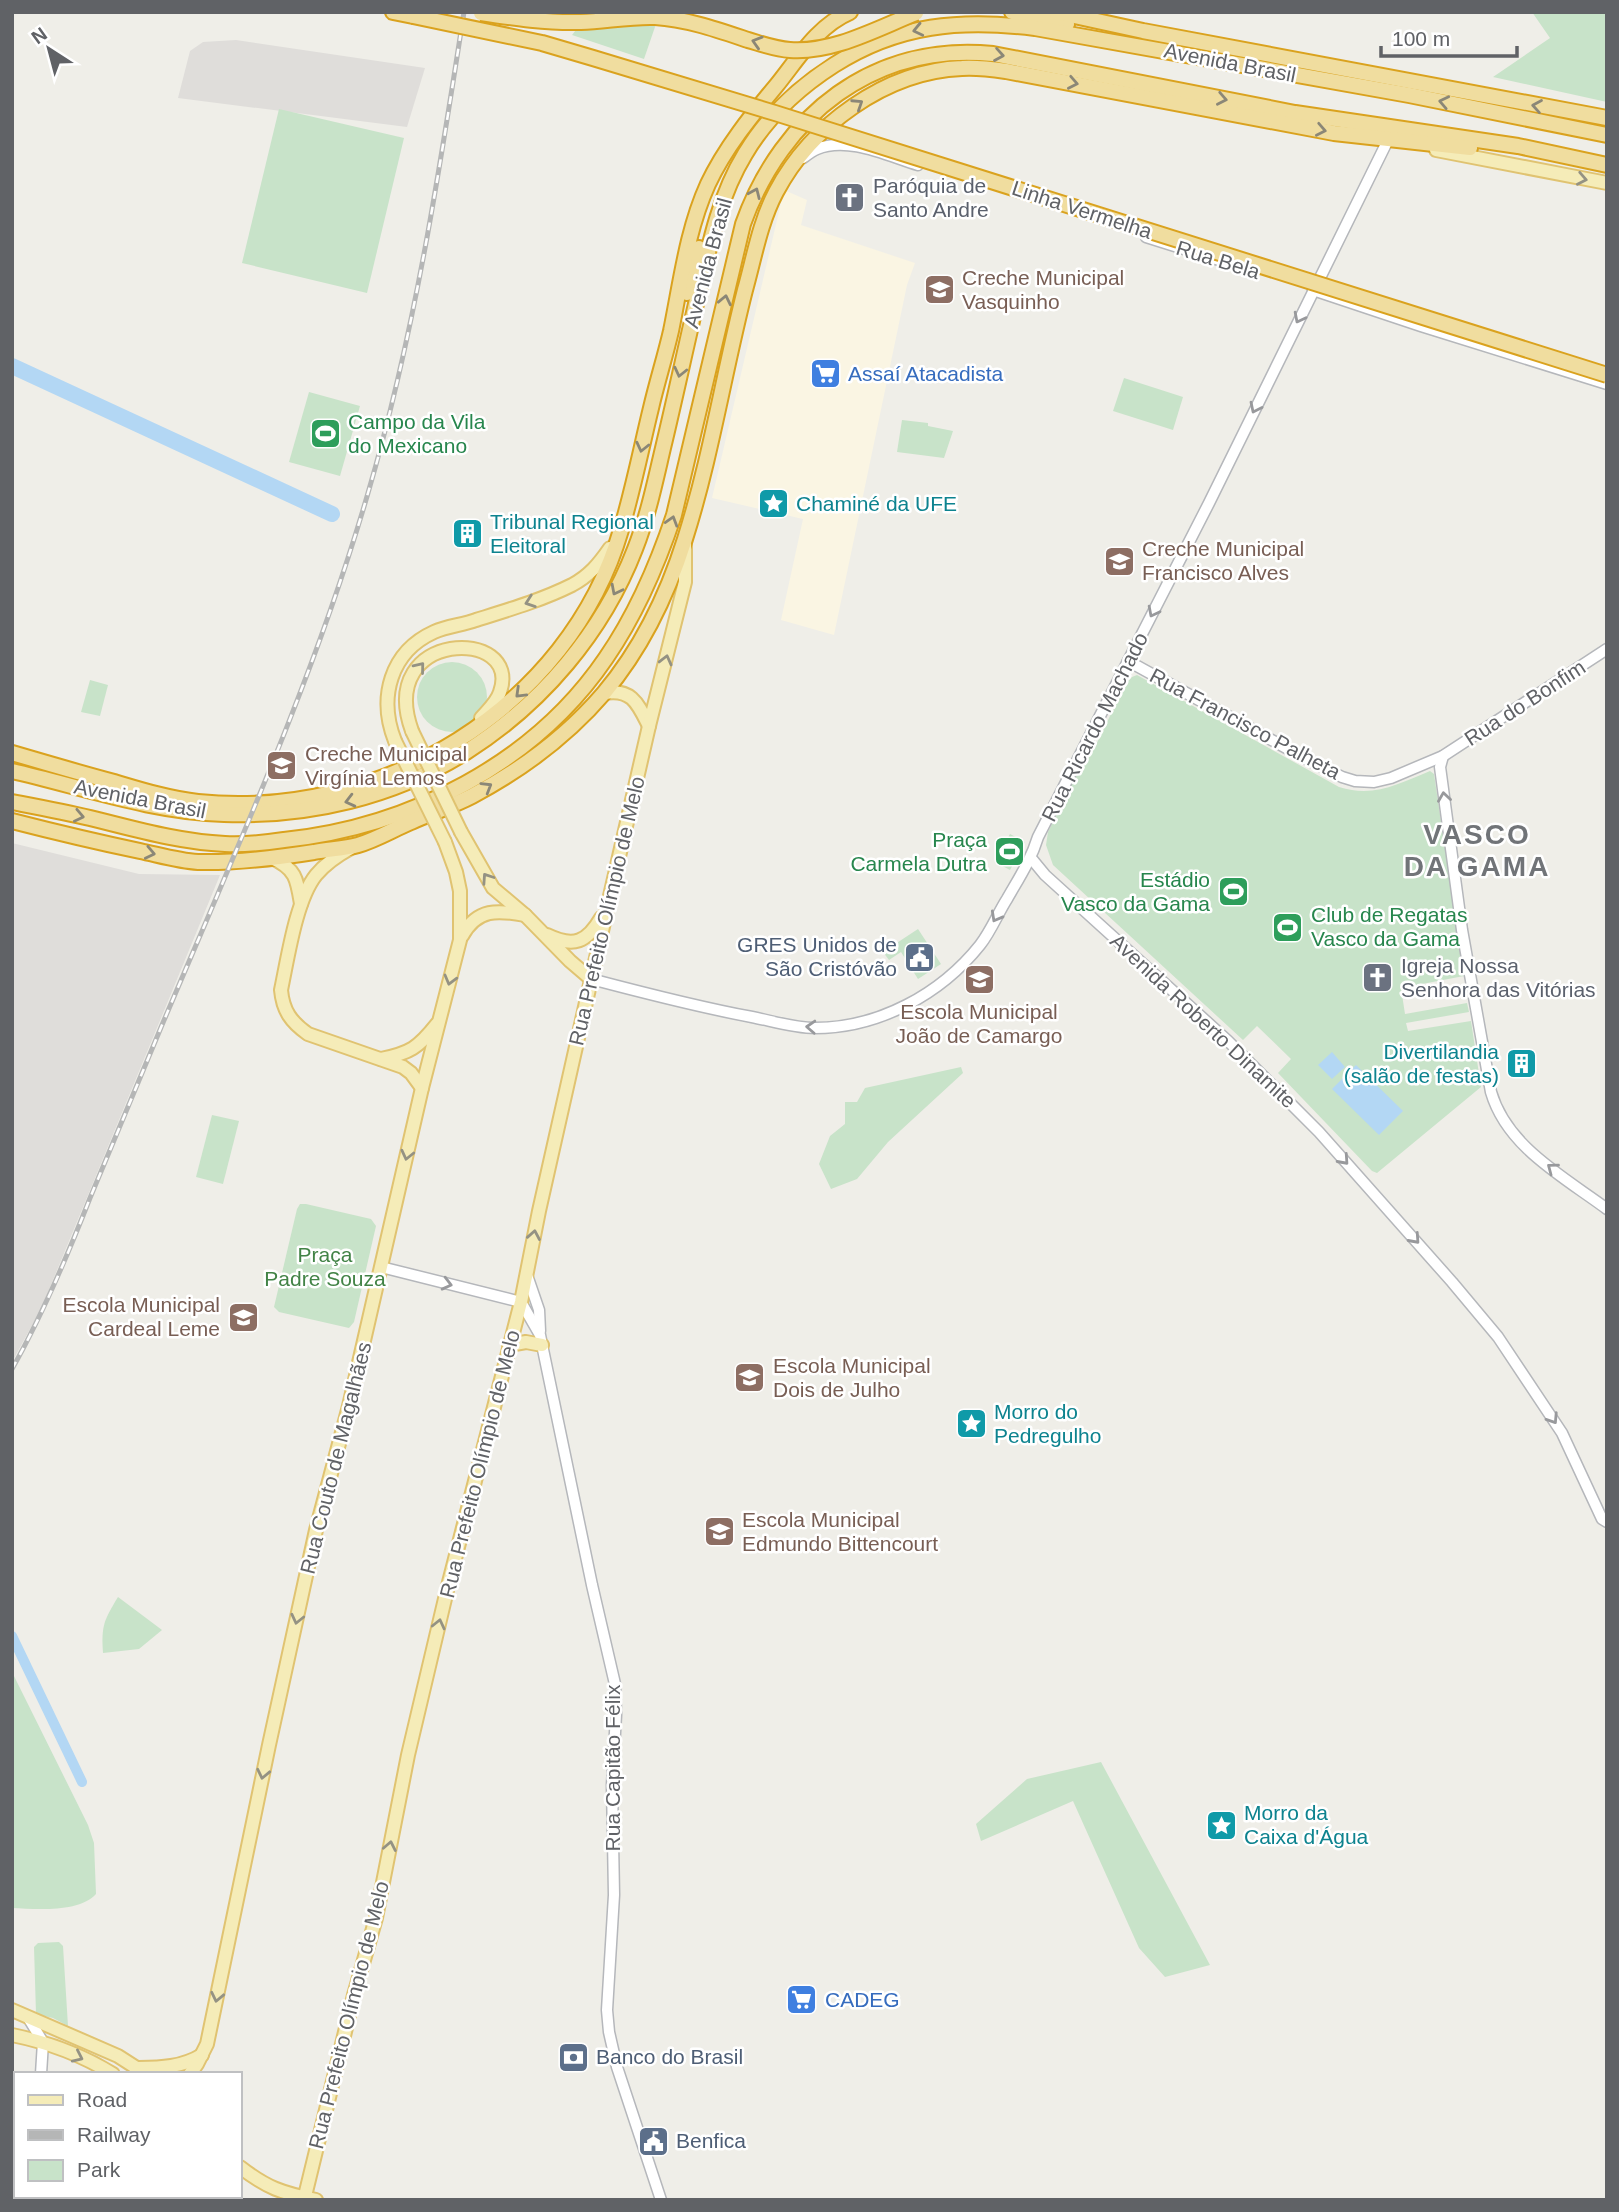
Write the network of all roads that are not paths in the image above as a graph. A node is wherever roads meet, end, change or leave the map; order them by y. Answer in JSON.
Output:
{"nodes":[{"id":1,"x":393,"y":12,"type":"edge"},
{"id":2,"x":442,"y":12,"type":"edge"},
{"id":3,"x":477,"y":12,"type":"edge"},
{"id":4,"x":850,"y":12,"type":"edge"},
{"id":5,"x":1012,"y":12,"type":"edge"},
{"id":6,"x":1056,"y":12,"type":"edge"},
{"id":7,"x":917,"y":13,"type":"edge"},
{"id":8,"x":1156,"y":49,"type":"junction"},
{"id":9,"x":1607,"y":118,"type":"edge"},
{"id":10,"x":1607,"y":135,"type":"edge"},
{"id":11,"x":1391,"y":140,"type":"junction"},
{"id":12,"x":791,"y":167,"type":"junction"},
{"id":13,"x":1607,"y":167,"type":"edge"},
{"id":14,"x":737,"y":168,"type":"junction"},
{"id":15,"x":1607,"y":183,"type":"edge"},
{"id":16,"x":1314,"y":290,"type":"junction"},
{"id":17,"x":670,"y":333,"type":"junction"},
{"id":18,"x":1607,"y":366,"type":"edge"},
{"id":19,"x":1607,"y":375,"type":"edge"},
{"id":20,"x":1607,"y":384,"type":"edge"},
{"id":21,"x":620,"y":533,"type":"junction"},
{"id":22,"x":682,"y":547,"type":"junction"},
{"id":23,"x":466,"y":624,"type":"junction"},
{"id":24,"x":463,"y":647,"type":"junction"},
{"id":25,"x":1607,"y":649,"type":"edge"},
{"id":26,"x":1128,"y":661,"type":"junction"},
{"id":27,"x":604,"y":693,"type":"junction"},
{"id":28,"x":649,"y":726,"type":"junction"},
{"id":29,"x":466,"y":736,"type":"junction"},
{"id":30,"x":12,"y":753,"type":"edge"},
{"id":31,"x":1443,"y":756,"type":"joint"},
{"id":32,"x":12,"y":761,"type":"edge"},
{"id":33,"x":1436,"y":764,"type":"junction"},
{"id":34,"x":53,"y":765,"type":"junction"},
{"id":35,"x":12,"y":771,"type":"edge"},
{"id":36,"x":474,"y":778,"type":"junction"},
{"id":37,"x":12,"y":802,"type":"edge"},
{"id":38,"x":12,"y":821,"type":"edge"},
{"id":39,"x":358,"y":845,"type":"junction"},
{"id":40,"x":272,"y":858,"type":"junction"},
{"id":41,"x":1031,"y":859,"type":"junction"},
{"id":42,"x":301,"y":905,"type":"junction"},
{"id":43,"x":607,"y":909,"type":"junction"},
{"id":44,"x":525,"y":915,"type":"junction"},
{"id":45,"x":541,"y":930,"type":"junction"},
{"id":46,"x":460,"y":940,"type":"junction"},
{"id":47,"x":591,"y":979,"type":"junction"},
{"id":48,"x":439,"y":1021,"type":"junction"},
{"id":49,"x":381,"y":1059,"type":"junction"},
{"id":50,"x":422,"y":1088,"type":"junction"},
{"id":51,"x":1607,"y":1209,"type":"edge"},
{"id":52,"x":381,"y":1267,"type":"junction"},
{"id":53,"x":527,"y":1274,"type":"junction"},
{"id":54,"x":521,"y":1302,"type":"junction"},
{"id":55,"x":541,"y":1340,"type":"junction"},
{"id":56,"x":509,"y":1345,"type":"junction"},
{"id":57,"x":1604,"y":1520,"type":"edge"},
{"id":58,"x":12,"y":2010,"type":"edge"},
{"id":59,"x":26,"y":2015,"type":"junction"},
{"id":60,"x":12,"y":2035,"type":"edge"},
{"id":61,"x":43,"y":2042,"type":"junction"},
{"id":62,"x":202,"y":2055,"type":"junction"},
{"id":63,"x":142,"y":2071,"type":"edge"},
{"id":64,"x":41,"y":2072,"type":"edge"},
{"id":65,"x":109,"y":2072,"type":"edge"},
{"id":66,"x":191,"y":2072,"type":"edge"},
{"id":67,"x":242,"y":2169,"type":"edge"},
{"id":68,"x":308,"y":2199,"type":"edge"},
{"id":69,"x":662,"y":2200,"type":"edge"}],
"edges":[{"from":1,"to":19,"type":"highway","name":"Linha Vermelha","bridge":true},
{"from":2,"to":18,"type":"highway","name":"Linha Vermelha"},
{"from":7,"to":3,"type":"highway","one_way":true,"bridge":true},
{"from":4,"to":17,"type":"highway","name":"Avenida Brasil"},
{"from":5,"to":8,"type":"highway"},
{"from":9,"to":6,"type":"highway","name":"Avenida Brasil","one_way":true},
{"from":10,"to":8,"type":"highway","name":"Avenida Brasil","one_way":true},
{"from":8,"to":14,"type":"highway","name":"Avenida Brasil","one_way":true},
{"from":12,"to":11,"type":"highway","name":"Avenida Brasil","one_way":true},
{"from":11,"to":13,"type":"highway"},
{"from":11,"to":15,"type":"main road","name":"Avenida Brasil","one_way":true},
{"from":11,"to":16,"type":"street","name":"Rua Ricardo Machado"},
{"from":12,"to":16,"type":"street","name":"Rua Bela"},
{"from":12,"to":22,"type":"highway","name":"Avenida Brasil"},
{"from":36,"to":13,"type":"highway","name":"Avenida Brasil","one_way":true},
{"from":14,"to":17,"type":"highway"},
{"from":14,"to":35,"type":"highway","name":"Avenida Brasil","one_way":true},
{"from":16,"to":20,"type":"street","name":"Rua Bela"},
{"from":16,"to":26,"type":"street","name":"Rua Ricardo Machado","one_way":true},
{"from":17,"to":21,"type":"highway","name":"Avenida Brasil","one_way":true},
{"from":21,"to":23,"type":"main road","name":"Rua Couto de Magalhães","one_way":true},
{"from":21,"to":29,"type":"highway","name":"Avenida Brasil","one_way":true},
{"from":22,"to":27,"type":"highway","name":"Avenida Brasil"},
{"from":28,"to":22,"type":"main road","name":"Rua Prefeito Olímpio de Melo","one_way":true},
{"from":22,"to":36,"type":"highway"},
{"from":23,"to":24,"type":"main road"},
{"from":23,"to":46,"type":"main road","name":"Rua Couto de Magalhães","bridge":true},
{"from":24,"to":29,"type":"main road"},
{"from":44,"to":24,"type":"main road","name":"Rua Ricardo Machado","one_way":true,"bridge":true},
{"from":25,"to":31,"type":"street","name":"Rua do Bonfim"},
{"from":26,"to":33,"type":"street","name":"Rua Francisco Palheta"},
{"from":26,"to":41,"type":"street","name":"Rua Ricardo Machado"},
{"from":27,"to":28,"type":"main road"},
{"from":39,"to":27,"type":"highway","name":"Avenida Brasil","one_way":true},
{"from":28,"to":43,"type":"main road","name":"Rua Prefeito Olímpio de Melo"},
{"from":29,"to":34,"type":"highway","name":"Avenida Brasil"},
{"from":30,"to":34,"type":"highway","name":"Avenida Brasil"},
{"from":31,"to":33,"type":"street","name":"Rua Francisco Palheta"},
{"from":32,"to":34,"type":"highway"},
{"from":51,"to":33,"type":"street","one_way":true},
{"from":37,"to":36,"type":"highway","name":"Avenida Brasil","one_way":true},
{"from":38,"to":40,"type":"highway","name":"Avenida Brasil","one_way":true},
{"from":39,"to":40,"type":"highway","name":"Avenida Brasil"},
{"from":39,"to":42,"type":"main road"},
{"from":40,"to":42,"type":"main road"},
{"from":41,"to":47,"type":"street","name":"Rua Ricardo Machado","one_way":true},
{"from":41,"to":57,"type":"street","name":"Avenida Roberto Dinamite","one_way":true},
{"from":42,"to":49,"type":"main road"},
{"from":43,"to":45,"type":"main road"},
{"from":43,"to":47,"type":"main road","name":"Rua Prefeito Olímpio de Melo"},
{"from":44,"to":45,"type":"main road","name":"Rua Ricardo Machado"},
{"from":44,"to":46,"type":"main road"},
{"from":45,"to":47,"type":"main road","name":"Rua Ricardo Machado"},
{"from":46,"to":48,"type":"main road","name":"Rua Couto de Magalhães","one_way":true},
{"from":53,"to":47,"type":"main road","name":"Rua Prefeito Olímpio de Melo","one_way":true},
{"from":48,"to":49,"type":"main road"},
{"from":48,"to":50,"type":"main road","name":"Rua Couto de Magalhães"},
{"from":49,"to":50,"type":"main road"},
{"from":50,"to":52,"type":"main road","name":"Rua Couto de Magalhães","one_way":true},
{"from":52,"to":54,"type":"street","one_way":true},
{"from":52,"to":62,"type":"main road","name":"Rua Couto de Magalhães","one_way":true},
{"from":53,"to":54,"type":"main road","name":"Rua Prefeito Olímpio de Melo"},
{"from":53,"to":55,"type":"street","name":"Rua Capitão Félix"},
{"from":54,"to":55,"type":"street","name":"Rua Capitão Félix"},
{"from":54,"to":56,"type":"main road","name":"Rua Prefeito Olímpio de Melo"},
{"from":55,"to":56,"type":"main road"},
{"from":55,"to":69,"type":"street","name":"Rua Capitão Félix"},
{"from":68,"to":56,"type":"main road","name":"Rua Prefeito Olímpio de Melo","one_way":true},
{"from":58,"to":59,"type":"main road"},
{"from":59,"to":61,"type":"street"},
{"from":59,"to":63,"type":"main road"},
{"from":60,"to":61,"type":"main road"},
{"from":61,"to":64,"type":"street"},
{"from":61,"to":65,"type":"main road","one_way":true},
{"from":62,"to":63,"type":"main road"},
{"from":62,"to":66,"type":"main road","name":"Rua Couto de Magalhães"},
{"from":67,"to":68,"type":"main road"}]}
